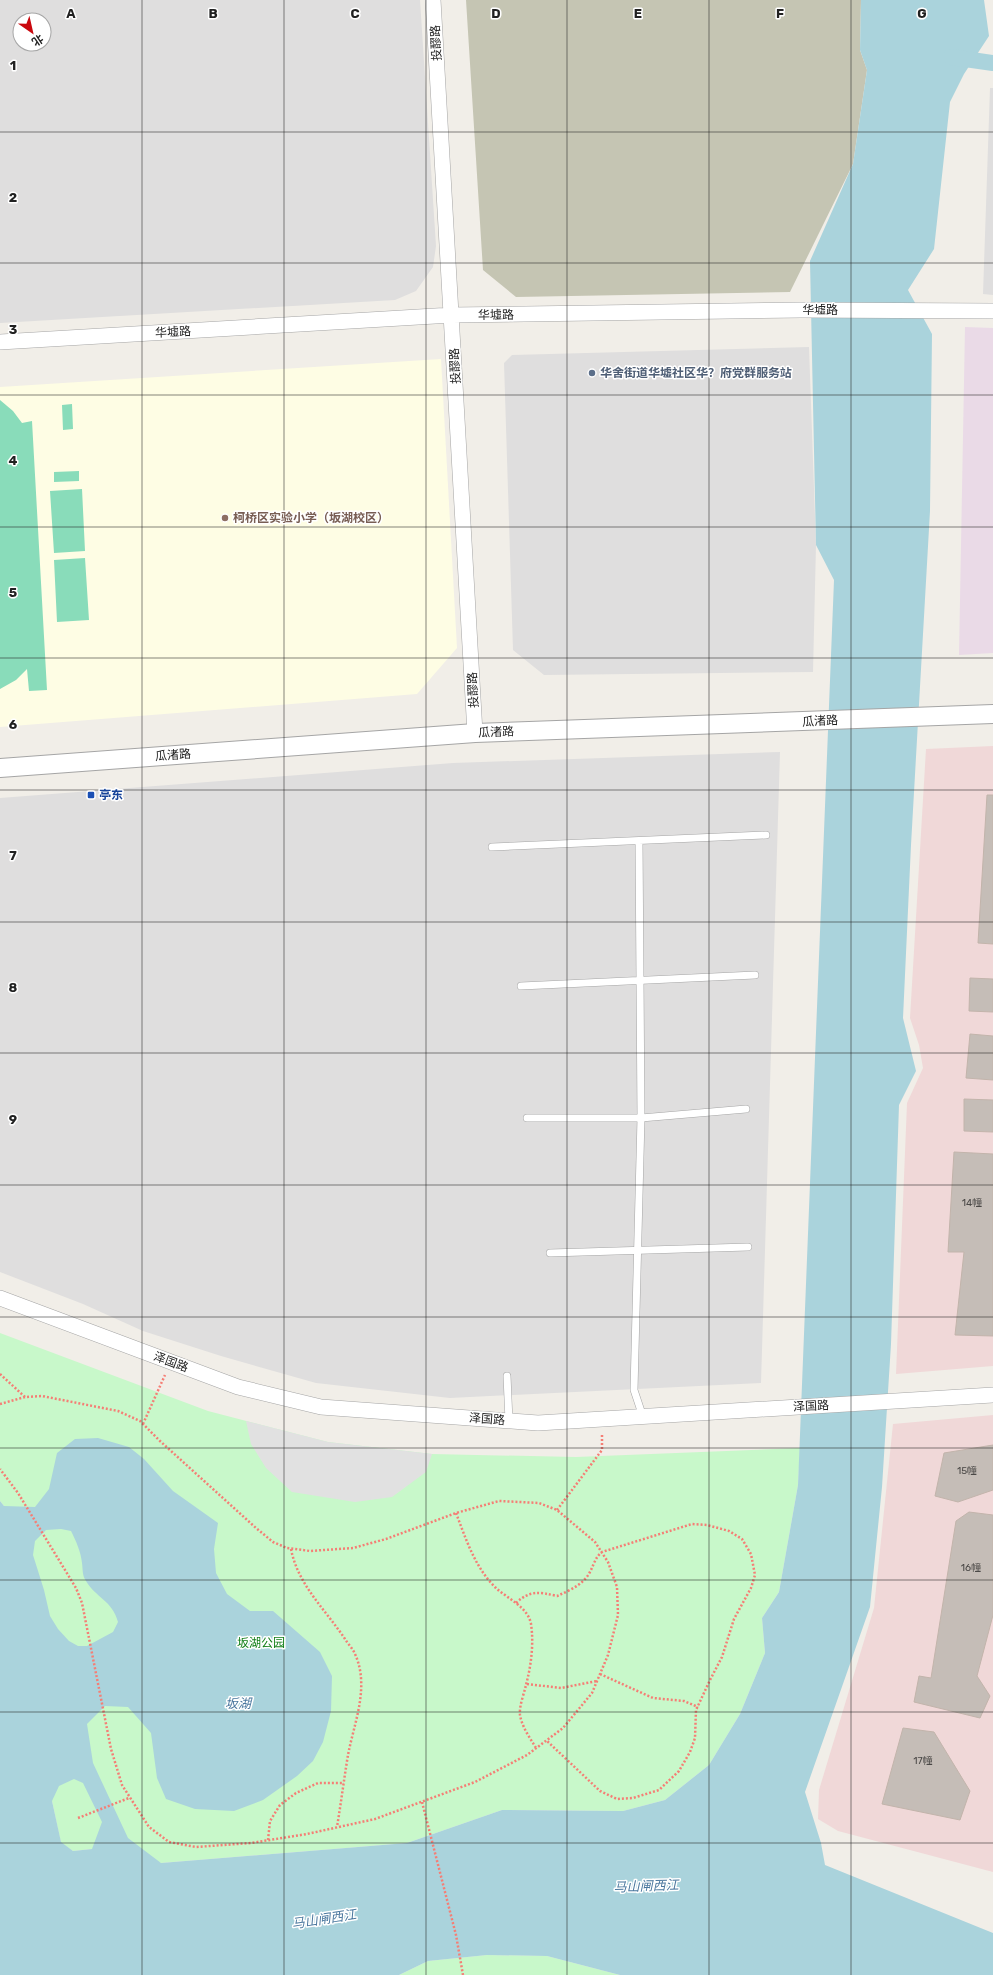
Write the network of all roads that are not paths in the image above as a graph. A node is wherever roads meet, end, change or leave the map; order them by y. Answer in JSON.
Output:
{"nodes":[{"id":1,"x":434,"y":0,"type":"edge"},
{"id":2,"x":993,"y":311,"type":"edge"},
{"id":3,"x":452,"y":315,"type":"junction"},
{"id":4,"x":0,"y":342,"type":"edge"},
{"id":5,"x":993,"y":714,"type":"edge"},
{"id":6,"x":475,"y":733,"type":"junction"},
{"id":7,"x":0,"y":768,"type":"edge"},
{"id":8,"x":766,"y":835,"type":"dead end"},
{"id":9,"x":639,"y":841,"type":"junction"},
{"id":10,"x":492,"y":847,"type":"dead end"},
{"id":11,"x":755,"y":975,"type":"dead end"},
{"id":12,"x":640,"y":980,"type":"junction"},
{"id":13,"x":521,"y":986,"type":"dead end"},
{"id":14,"x":746,"y":1109,"type":"dead end"},
{"id":15,"x":527,"y":1118,"type":"dead end"},
{"id":16,"x":641,"y":1118,"type":"junction"},
{"id":17,"x":748,"y":1247,"type":"dead end"},
{"id":18,"x":638,"y":1249,"type":"junction"},
{"id":19,"x":550,"y":1253,"type":"dead end"},
{"id":20,"x":0,"y":1298,"type":"edge"},
{"id":21,"x":507,"y":1376,"type":"dead end"},
{"id":22,"x":993,"y":1395,"type":"edge"},
{"id":23,"x":644,"y":1416,"type":"junction"},
{"id":24,"x":509,"y":1421,"type":"junction"}],
"edges":[{"from":1,"to":3,"type":"street","name":"投醪路"},
{"from":2,"to":3,"type":"street","name":"华墟路"},
{"from":3,"to":4,"type":"street","name":"华墟路"},
{"from":3,"to":6,"type":"street","name":"投醪路"},
{"from":5,"to":6,"type":"street","name":"瓜渚路"},
{"from":6,"to":7,"type":"street","name":"瓜渚路"},
{"from":8,"to":9,"type":"lane"},
{"from":9,"to":10,"type":"lane"},
{"from":9,"to":12,"type":"lane"},
{"from":11,"to":12,"type":"lane"},
{"from":12,"to":13,"type":"lane"},
{"from":12,"to":16,"type":"lane"},
{"from":14,"to":16,"type":"lane"},
{"from":15,"to":16,"type":"lane"},
{"from":16,"to":18,"type":"lane"},
{"from":17,"to":18,"type":"lane"},
{"from":18,"to":19,"type":"lane"},
{"from":18,"to":23,"type":"lane"},
{"from":20,"to":24,"type":"street","name":"泽国路"},
{"from":21,"to":24,"type":"lane"},
{"from":22,"to":23,"type":"street","name":"泽国路"},
{"from":23,"to":24,"type":"street","name":"泽国路"}]}
